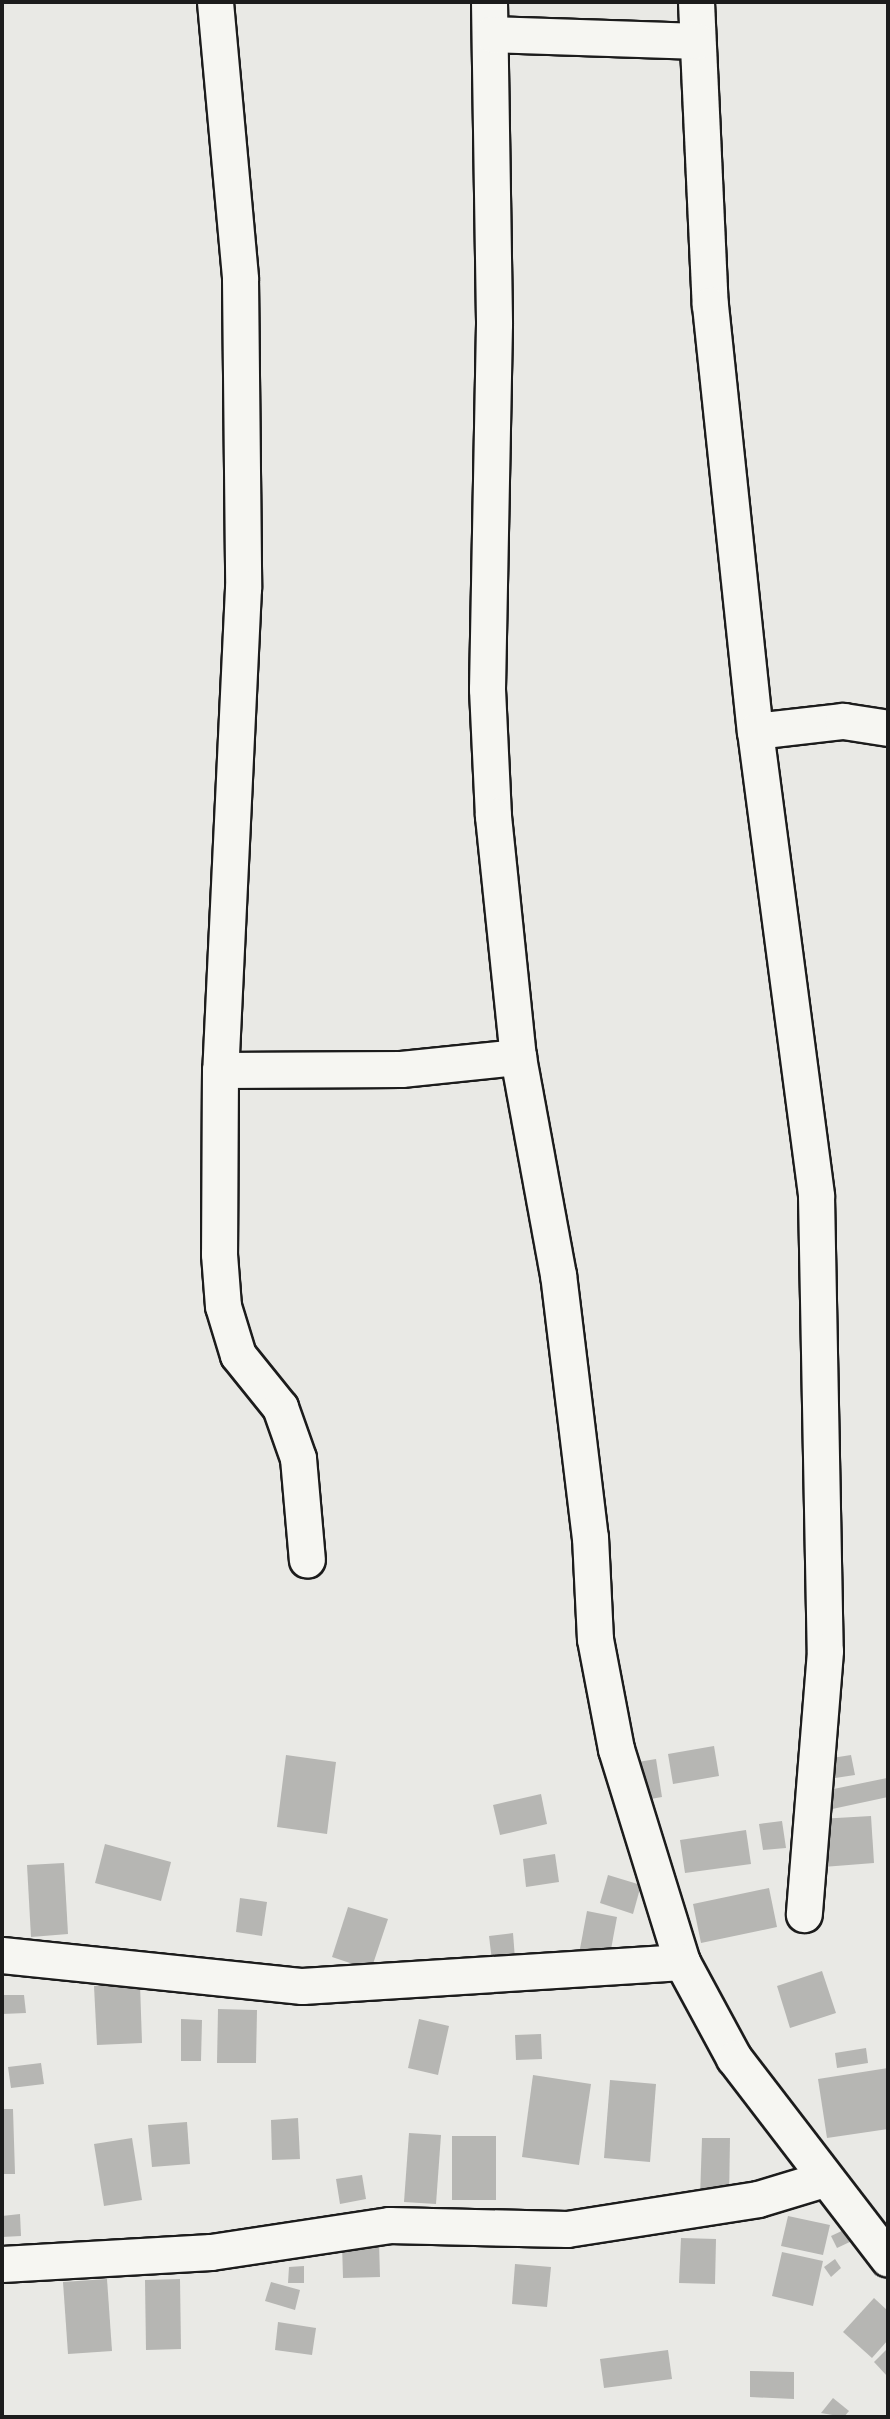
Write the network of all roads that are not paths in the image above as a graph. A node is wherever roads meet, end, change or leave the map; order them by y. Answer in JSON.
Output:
{"nodes":[{"id":1,"x":215,"y":2,"type":"edge"},
{"id":2,"x":696,"y":2,"type":"edge"},
{"id":3,"x":490,"y":18,"type":"edge"},
{"id":4,"x":697,"y":41,"type":"junction"},
{"id":5,"x":888,"y":728,"type":"edge"},
{"id":6,"x":755,"y":731,"type":"junction"},
{"id":7,"x":518,"y":1057,"type":"junction"},
{"id":8,"x":220,"y":1070,"type":"junction"},
{"id":9,"x":307,"y":1560,"type":"dead end"},
{"id":10,"x":804,"y":1913,"type":"dead end"},
{"id":11,"x":2,"y":1955,"type":"edge"},
{"id":12,"x":682,"y":1962,"type":"junction"},
{"id":13,"x":824,"y":2179,"type":"junction"},
{"id":14,"x":888,"y":2259,"type":"edge"},
{"id":15,"x":2,"y":2264,"type":"edge"}],
"edges":[{"from":1,"to":8,"type":"street"},
{"from":2,"to":4,"type":"street"},
{"from":3,"to":4,"type":"street"},
{"from":3,"to":7,"type":"street"},
{"from":4,"to":6,"type":"street"},
{"from":5,"to":6,"type":"street"},
{"from":6,"to":10,"type":"street"},
{"from":7,"to":8,"type":"street"},
{"from":7,"to":12,"type":"street"},
{"from":8,"to":9,"type":"street"},
{"from":11,"to":12,"type":"street"},
{"from":12,"to":13,"type":"street"},
{"from":13,"to":14,"type":"street"},
{"from":13,"to":15,"type":"street"}]}
